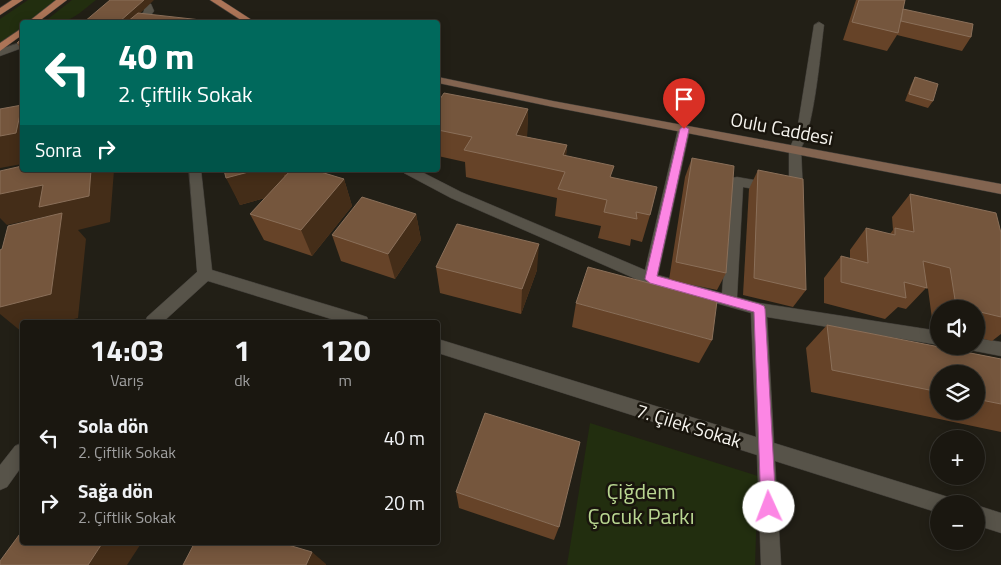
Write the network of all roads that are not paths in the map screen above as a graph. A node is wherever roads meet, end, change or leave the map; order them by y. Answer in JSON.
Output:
{"nodes":[{"id":1,"x":18,"y":0,"type":"edge"},
{"id":2,"x":62,"y":0,"type":"edge"},
{"id":3,"x":215,"y":0,"type":"edge"},
{"id":4,"x":148,"y":6,"type":"dead end"},
{"id":5,"x":0,"y":12,"type":"edge"},
{"id":6,"x":36,"y":20,"type":"edge"},
{"id":7,"x":142,"y":20,"type":"edge"},
{"id":8,"x":247,"y":20,"type":"edge"},
{"id":9,"x":819,"y":25,"type":"dead end"},
{"id":10,"x":20,"y":33,"type":"edge"},
{"id":11,"x":20,"y":46,"type":"edge"},
{"id":12,"x":0,"y":48,"type":"edge"},
{"id":13,"x":0,"y":53,"type":"edge"},
{"id":14,"x":440,"y":80,"type":"edge"},
{"id":15,"x":684,"y":129,"type":"junction"},
{"id":16,"x":795,"y":150,"type":"junction"},
{"id":17,"x":195,"y":172,"type":"edge"},
{"id":18,"x":412,"y":172,"type":"edge"},
{"id":19,"x":1001,"y":189,"type":"edge"},
{"id":20,"x":205,"y":274,"type":"junction"},
{"id":21,"x":650,"y":279,"type":"junction"},
{"id":22,"x":729,"y":300,"type":"junction"},
{"id":23,"x":759,"y":309,"type":"junction"},
{"id":24,"x":155,"y":320,"type":"edge"},
{"id":25,"x":354,"y":320,"type":"edge"},
{"id":26,"x":930,"y":337,"type":"edge"},
{"id":27,"x":985,"y":346,"type":"edge"},
{"id":28,"x":440,"y":347,"type":"edge"},
{"id":29,"x":1001,"y":349,"type":"edge"},
{"id":30,"x":767,"y":449,"type":"junction"},
{"id":31,"x":20,"y":455,"type":"edge"},
{"id":32,"x":0,"y":480,"type":"edge"},
{"id":33,"x":930,"y":501,"type":"edge"},
{"id":34,"x":985,"y":518,"type":"edge"},
{"id":35,"x":1001,"y":523,"type":"edge"},
{"id":36,"x":770,"y":565,"type":"edge"}],
"edges":[{"from":1,"to":5,"type":"main road"},
{"from":2,"to":6,"type":"main road"},
{"from":3,"to":8,"type":"main road"},
{"from":4,"to":7,"type":"street"},
{"from":9,"to":16,"type":"street"},
{"from":10,"to":12,"type":"main road"},
{"from":11,"to":13,"type":"street"},
{"from":14,"to":15,"type":"street","name":"Oulu Caddesi"},
{"from":15,"to":16,"type":"street","name":"Oulu Caddesi"},
{"from":15,"to":21,"type":"street"},
{"from":16,"to":19,"type":"street","name":"Oulu Caddesi"},
{"from":16,"to":22,"type":"street"},
{"from":17,"to":20,"type":"street"},
{"from":18,"to":21,"type":"street"},
{"from":20,"to":24,"type":"street"},
{"from":20,"to":25,"type":"street"},
{"from":21,"to":22,"type":"street"},
{"from":22,"to":23,"type":"street"},
{"from":23,"to":26,"type":"street"},
{"from":23,"to":30,"type":"street"},
{"from":27,"to":29,"type":"street"},
{"from":28,"to":30,"type":"street","name":"7. Çilek Sokak"},
{"from":30,"to":33,"type":"street","name":"7. Çilek Sokak"},
{"from":30,"to":36,"type":"street"},
{"from":31,"to":32,"type":"street"},
{"from":34,"to":35,"type":"street"}]}
